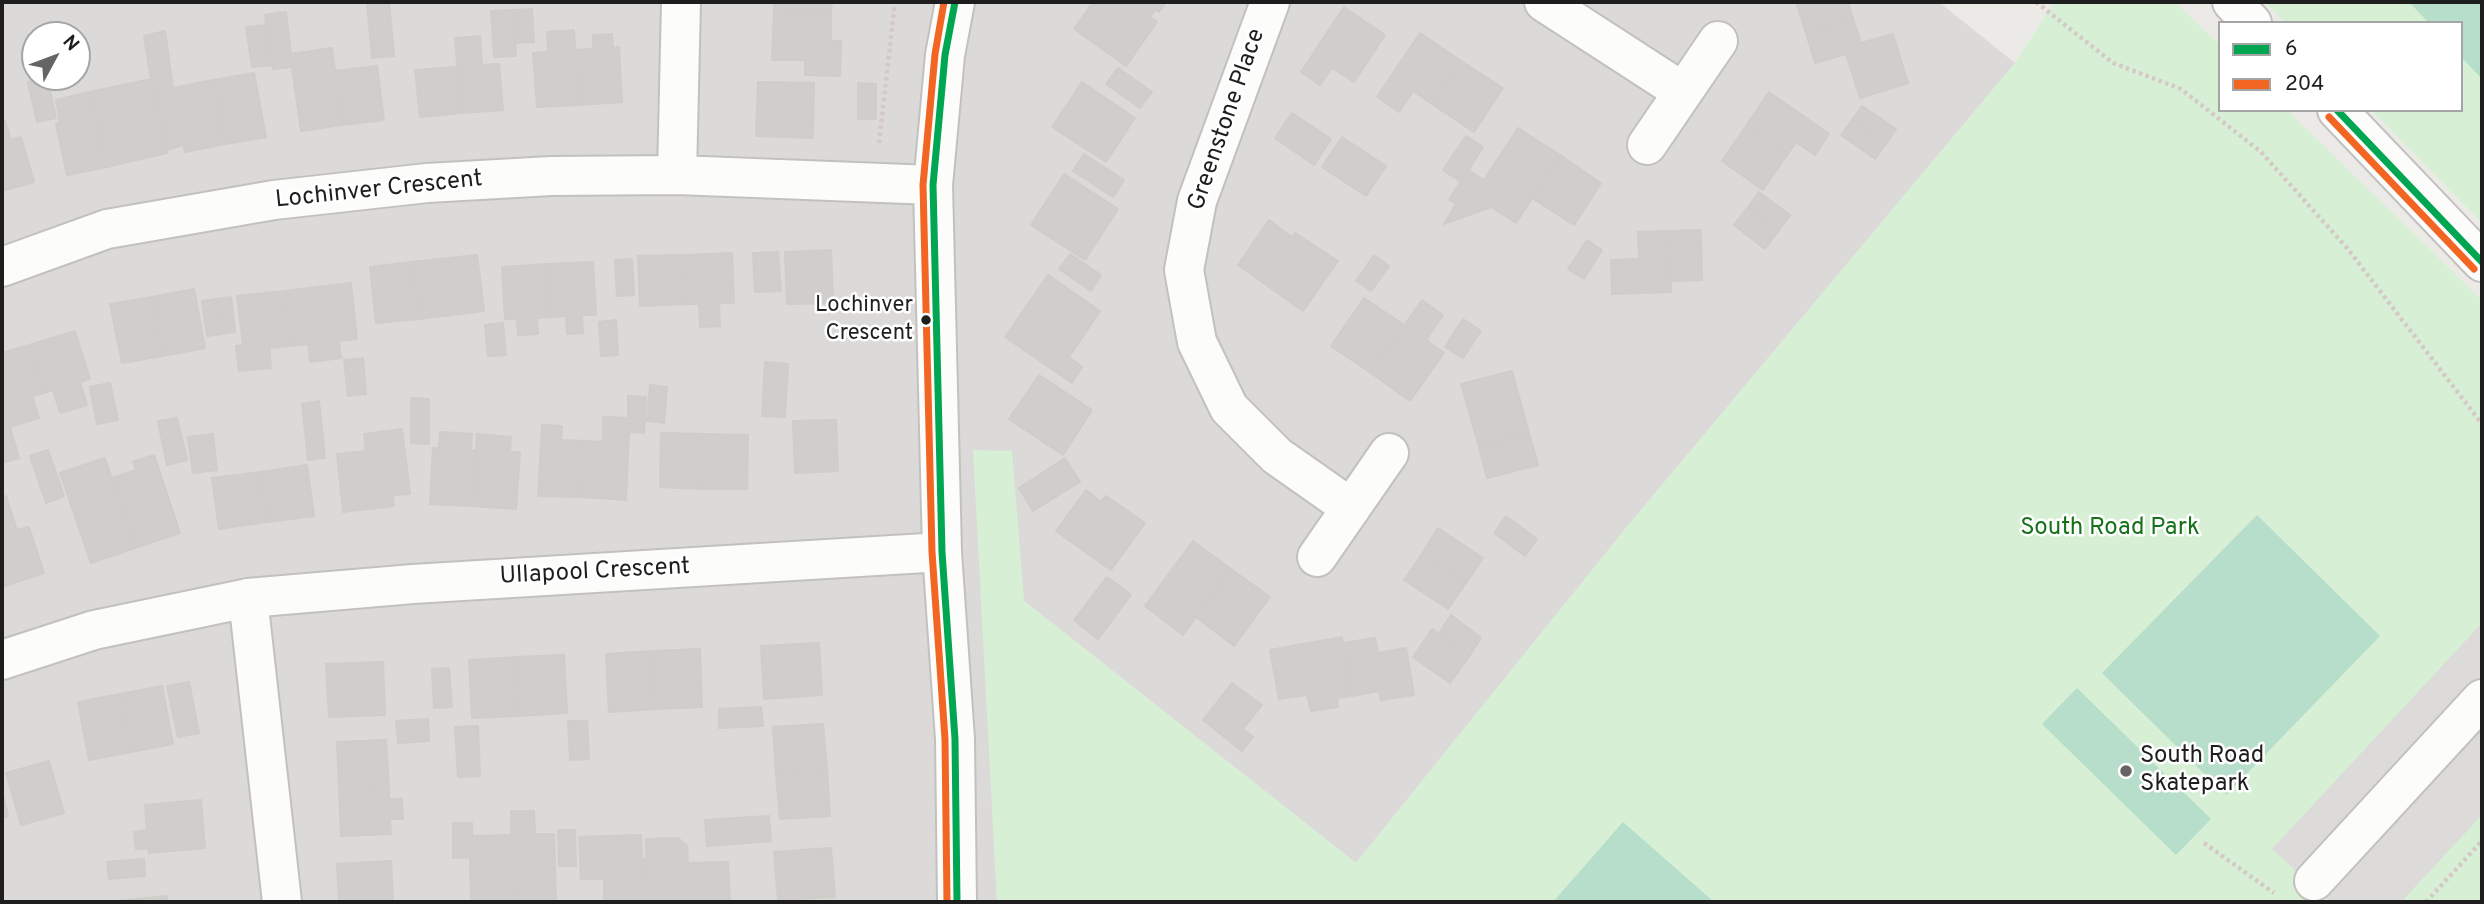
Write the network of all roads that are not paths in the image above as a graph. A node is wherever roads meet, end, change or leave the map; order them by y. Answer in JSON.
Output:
{"nodes":[{"id":1,"x":681,"y":2,"type":"edge"},
{"id":2,"x":955,"y":2,"type":"edge"},
{"id":3,"x":1270,"y":2,"type":"edge"},
{"id":4,"x":1544,"y":2,"type":"edge"},
{"id":5,"x":2232,"y":2,"type":"edge"},
{"id":6,"x":2250,"y":21,"type":"edge"},
{"id":7,"x":1718,"y":41,"type":"dead end"},
{"id":8,"x":1683,"y":92,"type":"junction"},
{"id":9,"x":2339,"y":112,"type":"edge"},
{"id":10,"x":1647,"y":145,"type":"dead end"},
{"id":11,"x":677,"y":175,"type":"junction"},
{"id":12,"x":933,"y":185,"type":"junction"},
{"id":13,"x":2482,"y":262,"type":"edge"},
{"id":14,"x":2,"y":267,"type":"edge"},
{"id":15,"x":1389,"y":453,"type":"dead end"},
{"id":16,"x":1351,"y":508,"type":"junction"},
{"id":17,"x":942,"y":552,"type":"junction"},
{"id":18,"x":1317,"y":557,"type":"dead end"},
{"id":19,"x":248,"y":598,"type":"junction"},
{"id":20,"x":2,"y":660,"type":"edge"},
{"id":21,"x":2482,"y":699,"type":"edge"},
{"id":22,"x":2314,"y":881,"type":"dead end"},
{"id":23,"x":282,"y":902,"type":"edge"},
{"id":24,"x":957,"y":902,"type":"edge"}],
"edges":[{"from":1,"to":11,"type":"street"},
{"from":2,"to":12,"type":"street"},
{"from":3,"to":16,"type":"street","name":"Greenstone Place"},
{"from":4,"to":8,"type":"street"},
{"from":5,"to":6,"type":"street"},
{"from":7,"to":8,"type":"street"},
{"from":8,"to":10,"type":"street"},
{"from":9,"to":13,"type":"street"},
{"from":11,"to":12,"type":"street","name":"Lochinver Crescent"},
{"from":11,"to":14,"type":"street","name":"Lochinver Crescent"},
{"from":12,"to":17,"type":"street"},
{"from":15,"to":16,"type":"street"},
{"from":16,"to":18,"type":"street"},
{"from":17,"to":19,"type":"street","name":"Ullapool Crescent"},
{"from":17,"to":24,"type":"street"},
{"from":19,"to":20,"type":"street","name":"Ullapool Crescent"},
{"from":19,"to":23,"type":"street"},
{"from":21,"to":22,"type":"street"}]}
